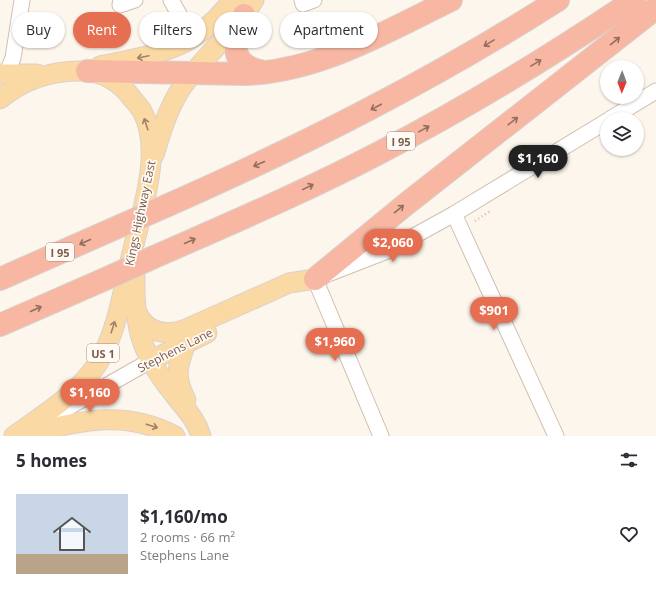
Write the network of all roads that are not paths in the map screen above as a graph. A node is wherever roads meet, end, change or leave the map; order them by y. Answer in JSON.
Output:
{"nodes":[{"id":1,"x":22,"y":0,"type":"edge"},
{"id":2,"x":121,"y":0,"type":"edge"},
{"id":3,"x":134,"y":0,"type":"edge"},
{"id":4,"x":171,"y":0,"type":"edge"},
{"id":5,"x":302,"y":0,"type":"edge"},
{"id":6,"x":314,"y":0,"type":"edge"},
{"id":7,"x":451,"y":0,"type":"edge"},
{"id":8,"x":558,"y":0,"type":"edge"},
{"id":9,"x":634,"y":0,"type":"edge"},
{"id":10,"x":243,"y":5,"type":"edge"},
{"id":11,"x":656,"y":8,"type":"edge"},
{"id":12,"x":178,"y":12,"type":"edge"},
{"id":13,"x":206,"y":28,"type":"edge"},
{"id":14,"x":173,"y":48,"type":"edge"},
{"id":15,"x":81,"y":71,"type":"junction"},
{"id":16,"x":193,"y":73,"type":"junction"},
{"id":17,"x":269,"y":73,"type":"junction"},
{"id":18,"x":52,"y":74,"type":"junction"},
{"id":19,"x":3,"y":75,"type":"edge"},
{"id":20,"x":656,"y":91,"type":"edge"},
{"id":21,"x":0,"y":99,"type":"edge"},
{"id":22,"x":622,"y":112,"type":"edge"},
{"id":23,"x":600,"y":125,"type":"edge"},
{"id":24,"x":152,"y":162,"type":"junction"},
{"id":25,"x":454,"y":214,"type":"junction"},
{"id":26,"x":128,"y":230,"type":"junction"},
{"id":27,"x":315,"y":278,"type":"junction"},
{"id":28,"x":0,"y":279,"type":"edge"},
{"id":29,"x":135,"y":306,"type":"junction"},
{"id":30,"x":0,"y":325,"type":"edge"},
{"id":31,"x":186,"y":343,"type":"junction"},
{"id":32,"x":150,"y":361,"type":"junction"},
{"id":33,"x":194,"y":417,"type":"junction"},
{"id":34,"x":15,"y":436,"type":"edge"},
{"id":35,"x":18,"y":436,"type":"edge"},
{"id":36,"x":175,"y":436,"type":"edge"},
{"id":37,"x":201,"y":436,"type":"edge"},
{"id":38,"x":381,"y":436,"type":"edge"},
{"id":39,"x":556,"y":436,"type":"edge"}],
"edges":[{"from":1,"to":19,"type":"street"},
{"from":2,"to":3,"type":"street"},
{"from":4,"to":12,"type":"street"},
{"from":5,"to":6,"type":"street"},
{"from":7,"to":17,"type":"highway"},
{"from":8,"to":26,"type":"highway","number":"I 95","one_way":true,"bridge":true},
{"from":30,"to":9,"type":"highway","number":"I 95","one_way":true,"bridge":true},
{"from":10,"to":13,"type":"main road","number":"US 1"},
{"from":10,"to":16,"type":"main road","number":"US 1"},
{"from":10,"to":17,"type":"highway"},
{"from":27,"to":11,"type":"highway","one_way":true},
{"from":14,"to":15,"type":"main road","number":"US 1","one_way":true},
{"from":15,"to":16,"type":"highway"},
{"from":15,"to":18,"type":"main road","name":"Kings Highway East","number":"US 1"},
{"from":24,"to":15,"type":"main road","name":"Kings Highway East","number":"US 1","one_way":true},
{"from":16,"to":17,"type":"highway"},
{"from":16,"to":24,"type":"main road","number":"US 1"},
{"from":18,"to":19,"type":"main road"},
{"from":18,"to":21,"type":"main road","name":"Kings Highway East","number":"US 1"},
{"from":20,"to":22,"type":"street"},
{"from":23,"to":25,"type":"street","name":"Stephens Lane"},
{"from":24,"to":26,"type":"main road","name":"Kings Highway East","number":"US 1"},
{"from":25,"to":27,"type":"street","name":"Stephens Lane"},
{"from":25,"to":39,"type":"street"},
{"from":26,"to":28,"type":"highway","number":"I 95","one_way":true},
{"from":26,"to":29,"type":"main road"},
{"from":34,"to":26,"type":"main road","name":"Kings Highway East","number":"US 1","one_way":true},
{"from":27,"to":29,"type":"main road","name":"Stephens Lane"},
{"from":27,"to":31,"type":"main road","name":"Stephens Lane"},
{"from":27,"to":38,"type":"street"},
{"from":29,"to":32,"type":"main road"},
{"from":31,"to":32,"type":"main road","name":"Stephens Lane"},
{"from":31,"to":33,"type":"main road"},
{"from":32,"to":33,"type":"main road"},
{"from":32,"to":34,"type":"street","name":"Stephens Lane"},
{"from":33,"to":37,"type":"main road"},
{"from":35,"to":36,"type":"main road","one_way":true}]}
